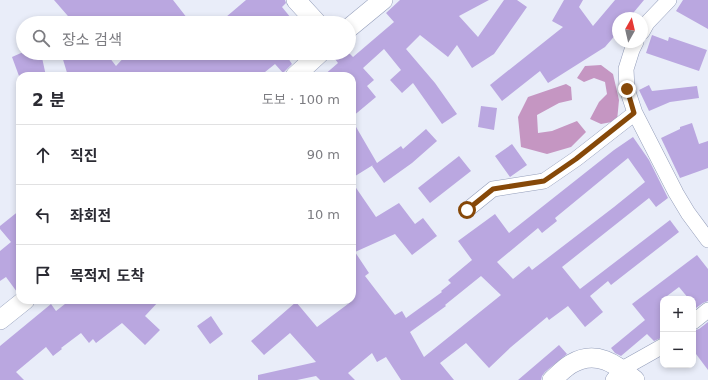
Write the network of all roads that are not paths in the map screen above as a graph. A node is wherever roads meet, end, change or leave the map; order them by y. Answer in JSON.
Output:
{"nodes":[{"id":1,"x":296,"y":0,"type":"edge"},
{"id":2,"x":383,"y":0,"type":"edge"},
{"id":3,"x":669,"y":0,"type":"edge"},
{"id":4,"x":311,"y":16,"type":"edge"},
{"id":5,"x":356,"y":22,"type":"edge"},
{"id":6,"x":648,"y":22,"type":"edge"},
{"id":7,"x":633,"y":48,"type":"edge"},
{"id":8,"x":312,"y":60,"type":"edge"},
{"id":9,"x":299,"y":72,"type":"edge"},
{"id":10,"x":634,"y":113,"type":"junction"},
{"id":11,"x":467,"y":210,"type":"dead end"},
{"id":12,"x":708,"y":240,"type":"edge"},
{"id":13,"x":18,"y":304,"type":"edge"},
{"id":14,"x":708,"y":310,"type":"edge"},
{"id":15,"x":3,"y":313,"type":"edge"},
{"id":16,"x":696,"y":320,"type":"edge"},
{"id":17,"x":660,"y":348,"type":"edge"},
{"id":18,"x":623,"y":376,"type":"edge"},
{"id":19,"x":552,"y":380,"type":"edge"}],
"edges":[{"from":1,"to":4,"type":"street"},
{"from":2,"to":5,"type":"street"},
{"from":3,"to":6,"type":"street"},
{"from":7,"to":10,"type":"street"},
{"from":8,"to":9,"type":"street"},
{"from":10,"to":11,"type":"street"},
{"from":10,"to":12,"type":"street"},
{"from":13,"to":15,"type":"street"},
{"from":14,"to":16,"type":"street"},
{"from":17,"to":18,"type":"street"},
{"from":18,"to":19,"type":"street"}]}
